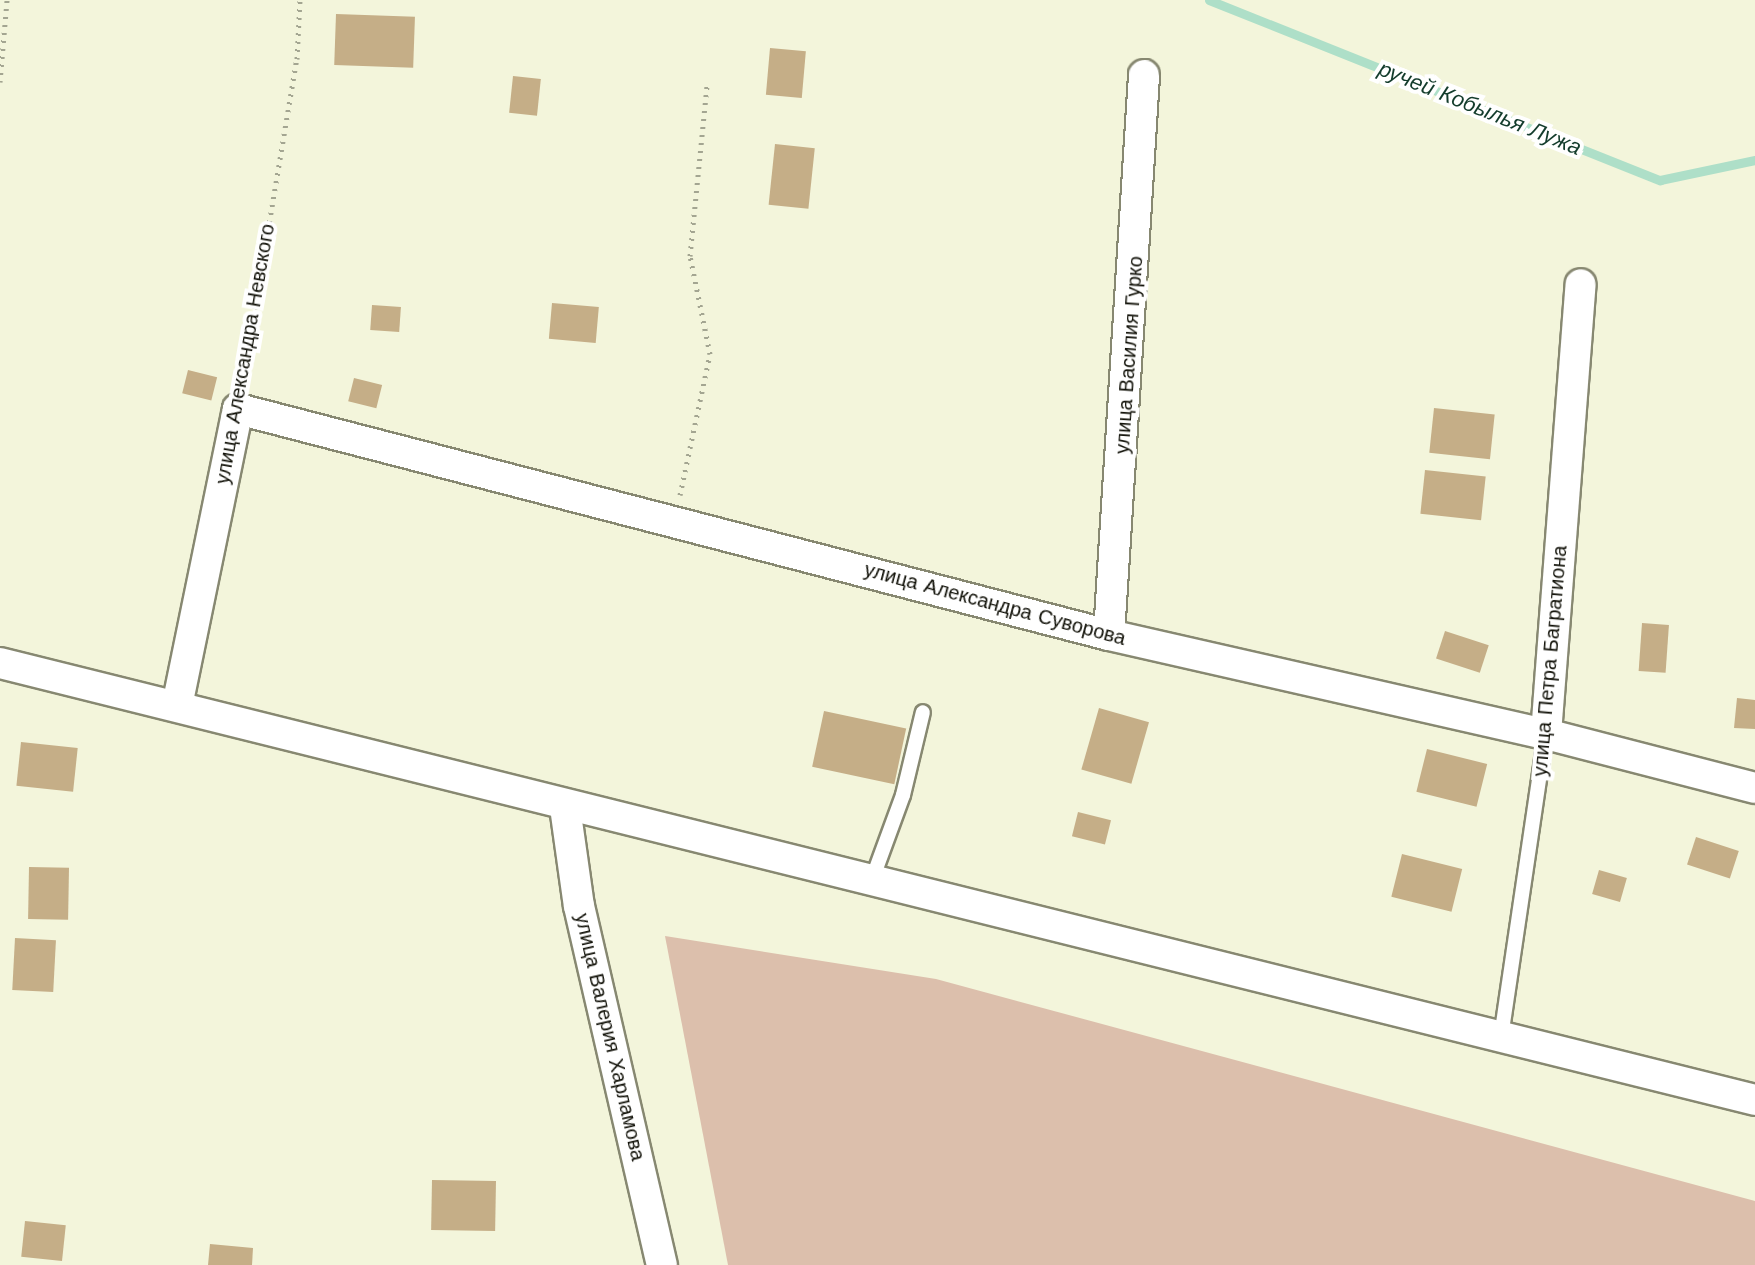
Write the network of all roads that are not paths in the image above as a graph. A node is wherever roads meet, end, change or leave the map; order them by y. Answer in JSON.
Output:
{"nodes":[{"id":1,"x":1144,"y":75,"type":"dead end"},
{"id":2,"x":1581,"y":284,"type":"dead end"},
{"id":3,"x":238,"y":409,"type":"joint"},
{"id":4,"x":1109,"y":635,"type":"junction"},
{"id":5,"x":0,"y":663,"type":"edge"},
{"id":6,"x":177,"y":706,"type":"junction"},
{"id":7,"x":923,"y":712,"type":"dead end"},
{"id":8,"x":1546,"y":734,"type":"junction"},
{"id":9,"x":1755,"y":788,"type":"edge"},
{"id":10,"x":565,"y":807,"type":"junction"},
{"id":11,"x":873,"y":877,"type":"junction"},
{"id":12,"x":1501,"y":1037,"type":"junction"},
{"id":13,"x":1755,"y":1100,"type":"edge"},
{"id":14,"x":662,"y":1265,"type":"edge"}],
"edges":[{"from":1,"to":4,"type":"street","name":"улица Василия Гурко"},
{"from":2,"to":8,"type":"street","name":"улица Петра Багратиона"},
{"from":3,"to":4,"type":"street","name":"улица Александра Суворова"},
{"from":3,"to":6,"type":"street","name":"улица Александра Невского"},
{"from":4,"to":8,"type":"street","name":"улица Александра Суворова"},
{"from":5,"to":6,"type":"street"},
{"from":6,"to":10,"type":"street"},
{"from":7,"to":11,"type":"lane"},
{"from":8,"to":9,"type":"street","name":"улица Александра Суворова"},
{"from":8,"to":12,"type":"lane","name":"улица Петра Багратиона"},
{"from":10,"to":11,"type":"street"},
{"from":10,"to":14,"type":"street","name":"улица Валерия Харламова"},
{"from":11,"to":12,"type":"street"},
{"from":12,"to":13,"type":"street"}]}
